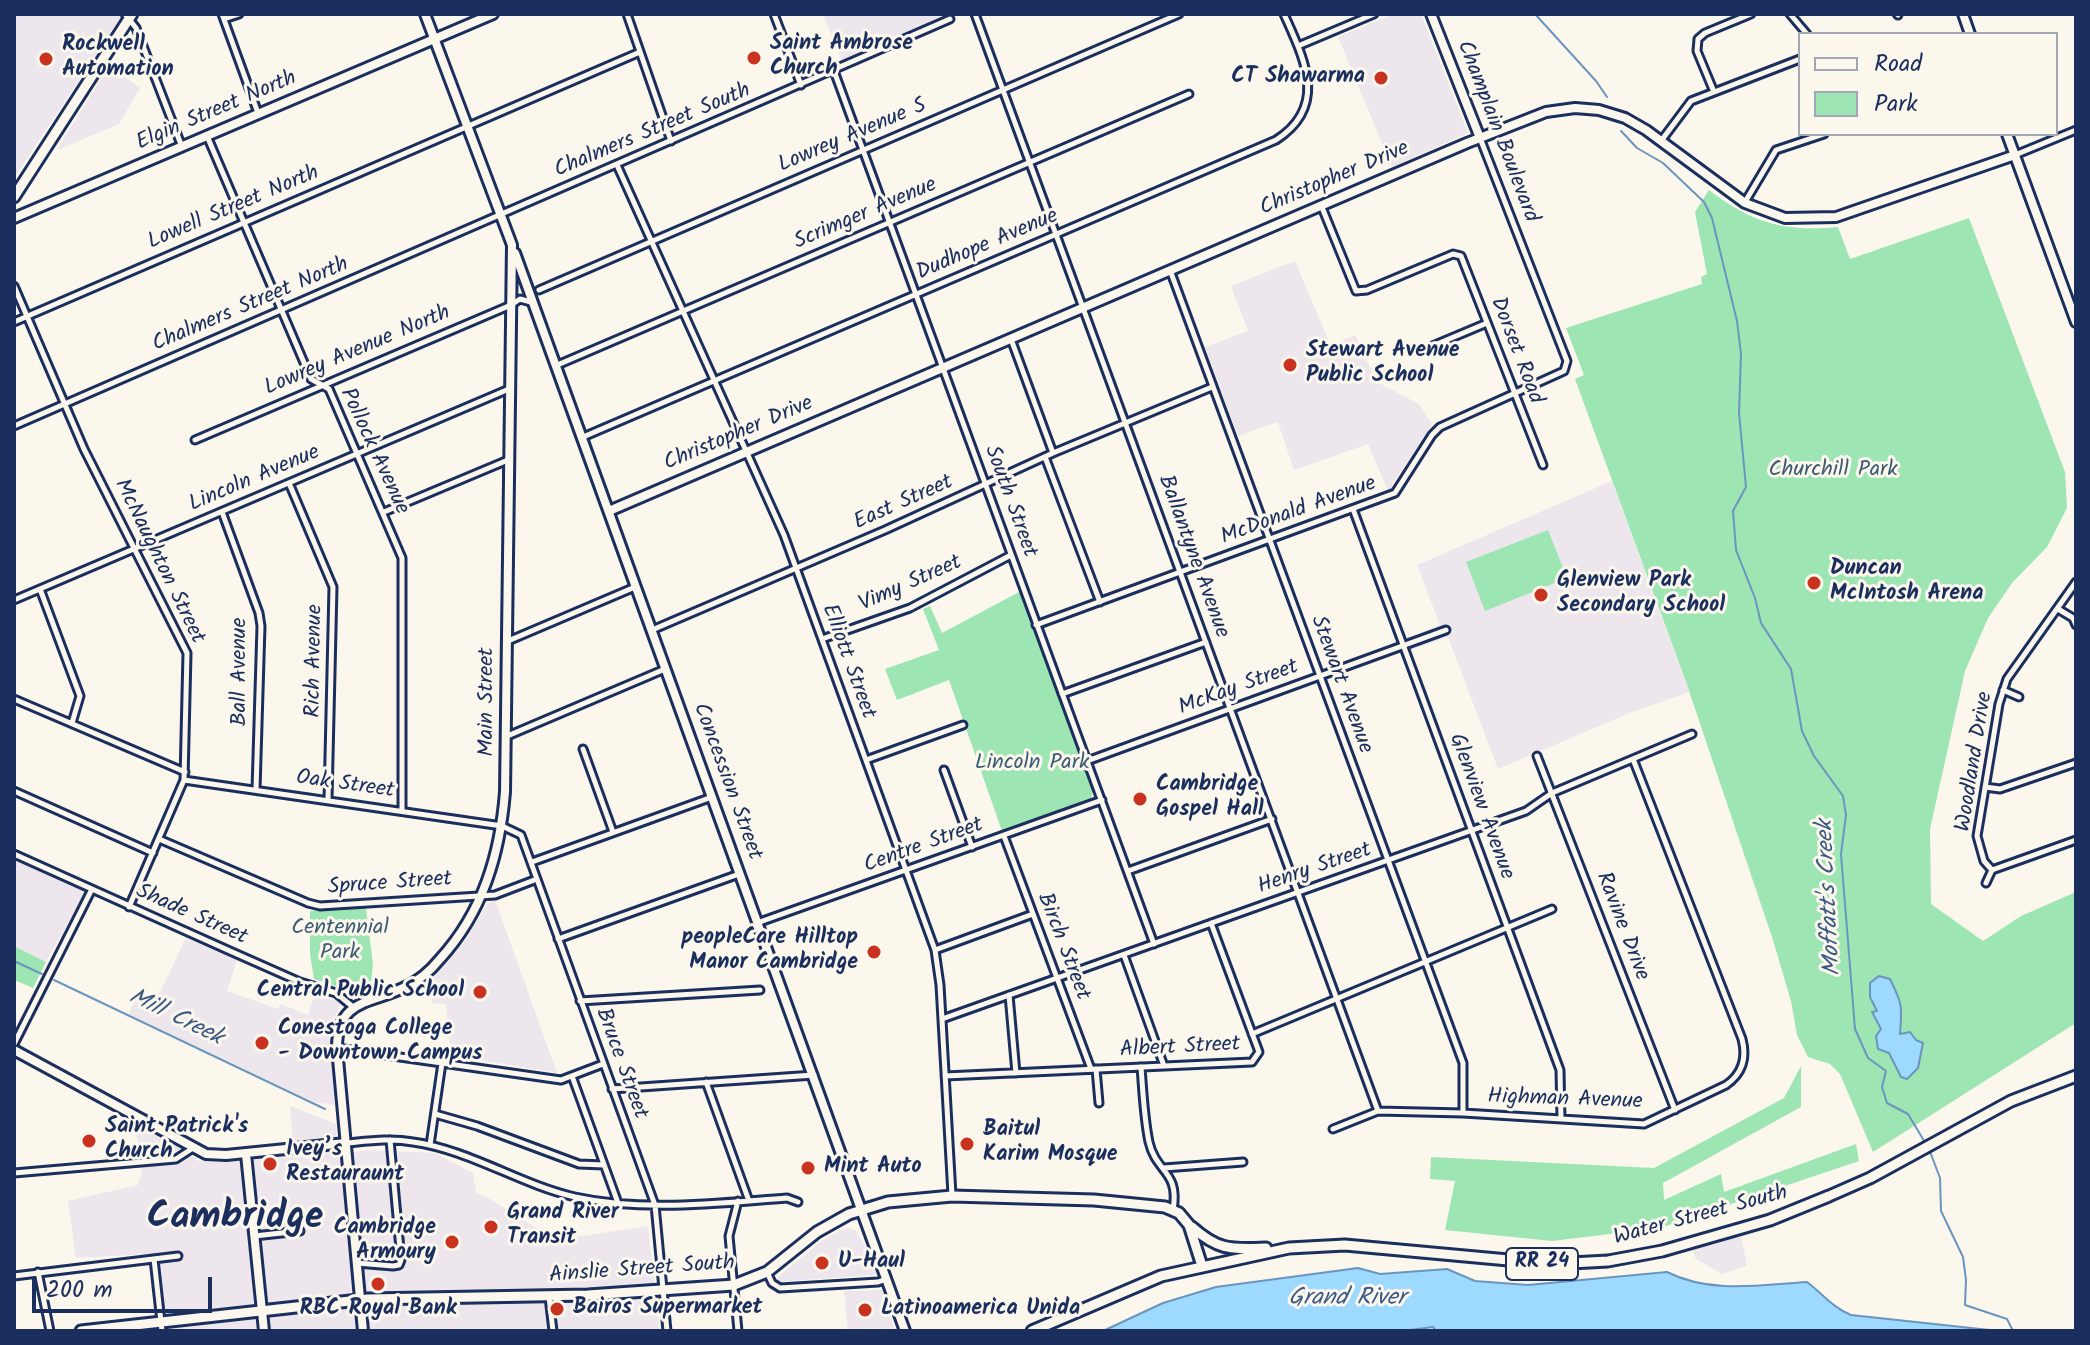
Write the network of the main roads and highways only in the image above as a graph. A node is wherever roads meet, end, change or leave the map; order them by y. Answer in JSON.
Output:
{"nodes":[{"id":1,"x":425,"y":14,"type":"edge"},
{"id":2,"x":493,"y":14,"type":"edge"},
{"id":3,"x":1431,"y":14,"type":"edge"},
{"id":4,"x":128,"y":16,"type":"edge"},
{"id":5,"x":434,"y":39,"type":"junction"},
{"id":6,"x":2008,"y":136,"type":"edge"},
{"id":7,"x":1480,"y":138,"type":"junction"},
{"id":8,"x":2015,"y":155,"type":"junction"},
{"id":9,"x":14,"y":197,"type":"edge"},
{"id":10,"x":14,"y":218,"type":"edge"},
{"id":11,"x":512,"y":245,"type":"junction"},
{"id":12,"x":2076,"y":322,"type":"edge"},
{"id":13,"x":609,"y":511,"type":"junction"},
{"id":14,"x":14,"y":1047,"type":"edge"},
{"id":15,"x":2076,"y":1076,"type":"edge"},
{"id":16,"x":346,"y":1143,"type":"junction"},
{"id":17,"x":246,"y":1154,"type":"junction"},
{"id":18,"x":862,"y":1210,"type":"junction"},
{"id":19,"x":1189,"y":1225,"type":"junction"},
{"id":20,"x":1289,"y":1248,"type":"junction"},
{"id":21,"x":1202,"y":1266,"type":"junction"},
{"id":22,"x":360,"y":1300,"type":"junction"},
{"id":23,"x":262,"y":1310,"type":"junction"},
{"id":24,"x":161,"y":1326,"type":"edge"},
{"id":25,"x":81,"y":1331,"type":"edge"},
{"id":26,"x":264,"y":1331,"type":"edge"},
{"id":27,"x":363,"y":1331,"type":"edge"},
{"id":28,"x":905,"y":1331,"type":"edge"},
{"id":29,"x":1032,"y":1331,"type":"edge"}],
"edges":[{"from":1,"to":5,"type":"main road","name":"Main Street"},
{"from":2,"to":5,"type":"main road","name":"Elgin Street North"},
{"from":3,"to":7,"type":"main road","name":"Champlain Boulevard"},
{"from":4,"to":9,"type":"main road"},
{"from":5,"to":10,"type":"main road","name":"Elgin Street North"},
{"from":5,"to":11,"type":"main road","name":"Main Street"},
{"from":6,"to":8,"type":"main road"},
{"from":7,"to":8,"type":"main road","name":"Christopher Drive"},
{"from":7,"to":13,"type":"main road","name":"Christopher Drive"},
{"from":8,"to":12,"type":"main road"},
{"from":11,"to":13,"type":"main road","name":"Concession Street"},
{"from":11,"to":16,"type":"main road","name":"Main Street"},
{"from":13,"to":18,"type":"main road","name":"Concession Street"},
{"from":14,"to":17,"type":"main road"},
{"from":15,"to":20,"type":"main road","name":"Water Street South","number":"RR 24"},
{"from":16,"to":17,"type":"main road"},
{"from":16,"to":22,"type":"main road"},
{"from":17,"to":23,"type":"main road"},
{"from":18,"to":19,"type":"main road","name":"Ainslie Street South"},
{"from":18,"to":22,"type":"main road","name":"Ainslie Street South"},
{"from":18,"to":28,"type":"main road","name":"Concession Street"},
{"from":19,"to":20,"type":"main road"},
{"from":19,"to":21,"type":"main road"},
{"from":20,"to":21,"type":"main road","name":"Water Street South","number":"RR 24"},
{"from":21,"to":29,"type":"main road","name":"Water Street South","number":"RR 24"},
{"from":22,"to":23,"type":"main road","name":"Ainslie Street South"},
{"from":22,"to":27,"type":"main road"},
{"from":23,"to":24,"type":"main road","name":"Ainslie Street South"},
{"from":23,"to":26,"type":"main road"},
{"from":24,"to":25,"type":"main road","name":"Ainslie Street South"}]}
